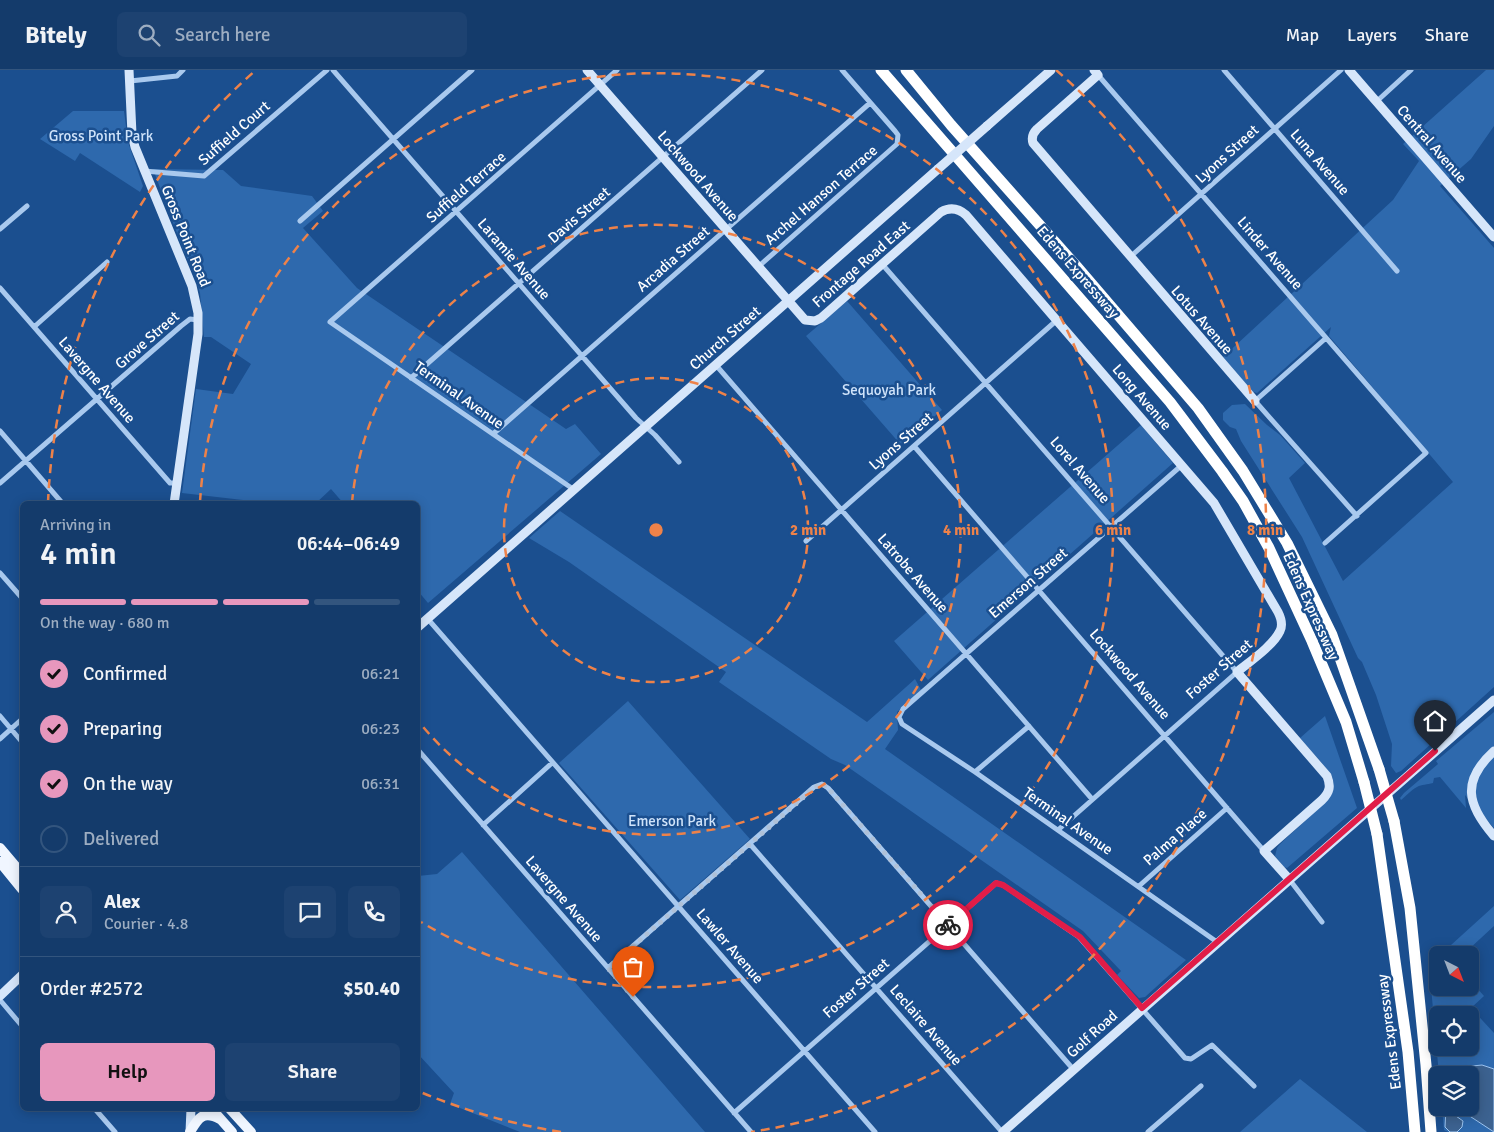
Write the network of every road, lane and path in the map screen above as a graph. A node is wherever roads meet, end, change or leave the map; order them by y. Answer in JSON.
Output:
{"nodes":[{"id":1,"x":129,"y":70,"type":"edge"},
{"id":2,"x":183,"y":70,"type":"edge"},
{"id":3,"x":326,"y":70,"type":"edge"},
{"id":4,"x":333,"y":70,"type":"edge"},
{"id":5,"x":472,"y":70,"type":"edge"},
{"id":6,"x":587,"y":70,"type":"edge"},
{"id":7,"x":617,"y":70,"type":"edge"},
{"id":8,"x":762,"y":70,"type":"edge"},
{"id":9,"x":842,"y":70,"type":"edge"},
{"id":10,"x":881,"y":70,"type":"edge"},
{"id":11,"x":906,"y":70,"type":"edge"},
{"id":12,"x":1051,"y":70,"type":"edge"},
{"id":13,"x":1224,"y":70,"type":"edge"},
{"id":14,"x":1341,"y":70,"type":"edge"},
{"id":15,"x":1349,"y":70,"type":"edge"},
{"id":16,"x":1411,"y":70,"type":"edge"},
{"id":17,"x":1096,"y":73,"type":"edge"},
{"id":18,"x":130,"y":81,"type":"junction"},
{"id":19,"x":600,"y":85,"type":"junction"},
{"id":20,"x":1376,"y":102,"type":"junction"},
{"id":21,"x":870,"y":103,"type":"junction"},
{"id":22,"x":1275,"y":128,"type":"junction"},
{"id":23,"x":393,"y":140,"type":"junction"},
{"id":24,"x":663,"y":157,"type":"junction"},
{"id":25,"x":144,"y":171,"type":"junction"},
{"id":26,"x":1201,"y":194,"type":"junction"},
{"id":27,"x":27,"y":206,"type":"dead end"},
{"id":28,"x":954,"y":209,"type":"joint"},
{"id":29,"x":456,"y":212,"type":"junction"},
{"id":30,"x":300,"y":221,"type":"dead end"},
{"id":31,"x":0,"y":229,"type":"edge"},
{"id":32,"x":726,"y":230,"type":"junction"},
{"id":33,"x":1494,"y":237,"type":"edge"},
{"id":34,"x":1130,"y":257,"type":"junction"},
{"id":35,"x":107,"y":262,"type":"dead end"},
{"id":36,"x":882,"y":264,"type":"junction"},
{"id":37,"x":758,"y":267,"type":"junction"},
{"id":38,"x":1397,"y":271,"type":"dead end"},
{"id":39,"x":519,"y":284,"type":"junction"},
{"id":40,"x":0,"y":288,"type":"edge"},
{"id":41,"x":787,"y":301,"type":"junction"},
{"id":42,"x":198,"y":320,"type":"junction"},
{"id":43,"x":1057,"y":320,"type":"junction"},
{"id":44,"x":330,"y":322,"type":"joint"},
{"id":45,"x":34,"y":327,"type":"junction"},
{"id":46,"x":1326,"y":338,"type":"junction"},
{"id":47,"x":582,"y":356,"type":"junction"},
{"id":48,"x":715,"y":364,"type":"junction"},
{"id":49,"x":411,"y":378,"type":"junction"},
{"id":50,"x":986,"y":383,"type":"junction"},
{"id":51,"x":97,"y":399,"type":"junction"},
{"id":52,"x":1254,"y":401,"type":"junction"},
{"id":53,"x":645,"y":426,"type":"junction"},
{"id":54,"x":0,"y":431,"type":"edge"},
{"id":55,"x":492,"y":434,"type":"junction"},
{"id":56,"x":914,"y":446,"type":"junction"},
{"id":57,"x":26,"y":460,"type":"junction"},
{"id":58,"x":679,"y":462,"type":"dead end"},
{"id":59,"x":1182,"y":465,"type":"junction"},
{"id":60,"x":0,"y":483,"type":"edge"},
{"id":61,"x":177,"y":484,"type":"junction"},
{"id":62,"x":573,"y":489,"type":"junction"},
{"id":63,"x":61,"y":501,"type":"edge"},
{"id":64,"x":174,"y":501,"type":"edge"},
{"id":65,"x":841,"y":510,"type":"junction"},
{"id":66,"x":1356,"y":516,"type":"junction"},
{"id":67,"x":1111,"y":527,"type":"junction"},
{"id":68,"x":806,"y":542,"type":"dead end"},
{"id":69,"x":1325,"y":543,"type":"dead end"},
{"id":70,"x":0,"y":573,"type":"edge"},
{"id":71,"x":1039,"y":590,"type":"junction"},
{"id":72,"x":20,"y":596,"type":"edge"},
{"id":73,"x":427,"y":618,"type":"junction"},
{"id":74,"x":420,"y":625,"type":"edge"},
{"id":75,"x":1281,"y":625,"type":"joint"},
{"id":76,"x":966,"y":654,"type":"junction"},
{"id":77,"x":1237,"y":672,"type":"junction"},
{"id":78,"x":1494,"y":700,"type":"edge"},
{"id":79,"x":0,"y":716,"type":"edge"},
{"id":80,"x":20,"y":721,"type":"edge"},
{"id":81,"x":902,"y":724,"type":"joint"},
{"id":82,"x":1029,"y":726,"type":"junction"},
{"id":83,"x":11,"y":729,"type":"junction"},
{"id":84,"x":1164,"y":736,"type":"junction"},
{"id":85,"x":0,"y":739,"type":"edge"},
{"id":86,"x":20,"y":740,"type":"edge"},
{"id":87,"x":420,"y":752,"type":"edge"},
{"id":88,"x":1494,"y":752,"type":"edge"},
{"id":89,"x":552,"y":763,"type":"junction"},
{"id":90,"x":975,"y":772,"type":"junction"},
{"id":91,"x":1092,"y":799,"type":"junction"},
{"id":92,"x":1227,"y":808,"type":"junction"},
{"id":93,"x":483,"y":825,"type":"junction"},
{"id":94,"x":1058,"y":830,"type":"junction"},
{"id":95,"x":1494,"y":836,"type":"edge"},
{"id":96,"x":750,"y":844,"type":"junction"},
{"id":97,"x":0,"y":848,"type":"edge"},
{"id":98,"x":1264,"y":851,"type":"junction"},
{"id":99,"x":0,"y":862,"type":"edge"},
{"id":100,"x":20,"y":872,"type":"edge"},
{"id":101,"x":1289,"y":880,"type":"junction"},
{"id":102,"x":1139,"y":886,"type":"junction"},
{"id":103,"x":20,"y":887,"type":"edge"},
{"id":104,"x":679,"y":907,"type":"junction"},
{"id":105,"x":1322,"y":922,"type":"dead end"},
{"id":106,"x":947,"y":926,"type":"junction"},
{"id":107,"x":1217,"y":942,"type":"junction"},
{"id":108,"x":608,"y":968,"type":"junction"},
{"id":109,"x":20,"y":978,"type":"edge"},
{"id":110,"x":877,"y":988,"type":"junction"},
{"id":111,"x":0,"y":996,"type":"edge"},
{"id":112,"x":0,"y":1000,"type":"edge"},
{"id":113,"x":1142,"y":1008,"type":"junction"},
{"id":114,"x":20,"y":1024,"type":"edge"},
{"id":115,"x":805,"y":1051,"type":"junction"},
{"id":116,"x":1073,"y":1069,"type":"junction"},
{"id":117,"x":1201,"y":1086,"type":"dead end"},
{"id":118,"x":1254,"y":1086,"type":"dead end"},
{"id":119,"x":97,"y":1111,"type":"edge"},
{"id":120,"x":191,"y":1111,"type":"edge"},
{"id":121,"x":213,"y":1111,"type":"edge"},
{"id":122,"x":232,"y":1111,"type":"edge"},
{"id":123,"x":734,"y":1113,"type":"junction"},
{"id":124,"x":220,"y":1119,"type":"junction"},
{"id":125,"x":115,"y":1132,"type":"edge"},
{"id":126,"x":190,"y":1132,"type":"edge"},
{"id":127,"x":232,"y":1132,"type":"edge"},
{"id":128,"x":251,"y":1132,"type":"edge"},
{"id":129,"x":751,"y":1132,"type":"edge"},
{"id":130,"x":875,"y":1132,"type":"edge"},
{"id":131,"x":1002,"y":1132,"type":"edge"},
{"id":132,"x":1148,"y":1132,"type":"edge"},
{"id":133,"x":1415,"y":1132,"type":"edge"},
{"id":134,"x":1431,"y":1132,"type":"edge"}],
"edges":[{"from":1,"to":18,"type":"street","name":"Gross Point Road"},
{"from":2,"to":18,"type":"street"},
{"from":3,"to":25,"type":"street","name":"Suffield Court"},
{"from":4,"to":23,"type":"street","name":"Laramie Avenue"},
{"from":5,"to":23,"type":"street"},
{"from":6,"to":19,"type":"street","name":"Lockwood Avenue"},
{"from":7,"to":19,"type":"street","name":"Suffield Terrace"},
{"from":8,"to":24,"type":"street","name":"Davis Street"},
{"from":9,"to":21,"type":"street"},
{"from":10,"to":133,"type":"highway","name":"Edens Expressway","bridge":true},
{"from":11,"to":134,"type":"highway","name":"Edens Expressway","bridge":true},
{"from":12,"to":41,"type":"street","name":"Church Street","bridge":true},
{"from":13,"to":22,"type":"street","name":"Luna Avenue"},
{"from":14,"to":22,"type":"street","name":"Lyons Street"},
{"from":15,"to":20,"type":"street","name":"Central Avenue"},
{"from":16,"to":20,"type":"street"},
{"from":17,"to":26,"type":"street","name":"Linder Avenue"},
{"from":17,"to":34,"type":"street","name":"Lotus Avenue"},
{"from":18,"to":25,"type":"street","name":"Gross Point Road"},
{"from":19,"to":24,"type":"street","name":"Lockwood Avenue"},
{"from":19,"to":29,"type":"street","name":"Suffield Terrace"},
{"from":20,"to":33,"type":"street","name":"Central Avenue"},
{"from":21,"to":32,"type":"street","name":"Arcadia Street"},
{"from":21,"to":37,"type":"street","name":"Archel Hanson Terrace"},
{"from":22,"to":26,"type":"street","name":"Lyons Street"},
{"from":22,"to":38,"type":"street","name":"Luna Avenue"},
{"from":23,"to":29,"type":"street","name":"Laramie Avenue"},
{"from":23,"to":30,"type":"street"},
{"from":24,"to":32,"type":"street","name":"Lockwood Avenue"},
{"from":24,"to":39,"type":"street","name":"Davis Street"},
{"from":25,"to":42,"type":"street","name":"Gross Point Road"},
{"from":26,"to":34,"type":"street","name":"Lyons Street"},
{"from":26,"to":46,"type":"street","name":"Linder Avenue"},
{"from":27,"to":31,"type":"street"},
{"from":28,"to":36,"type":"street","name":"Frontage Road East"},
{"from":28,"to":43,"type":"street","name":"Long Avenue"},
{"from":29,"to":39,"type":"street","name":"Laramie Avenue"},
{"from":29,"to":44,"type":"street","name":"Suffield Terrace"},
{"from":32,"to":37,"type":"street","name":"Lockwood Avenue"},
{"from":32,"to":47,"type":"street","name":"Arcadia Street"},
{"from":34,"to":52,"type":"street","name":"Lotus Avenue"},
{"from":35,"to":45,"type":"street"},
{"from":36,"to":41,"type":"street","name":"Frontage Road East"},
{"from":36,"to":50,"type":"street","name":"Lorel Avenue"},
{"from":37,"to":41,"type":"street","name":"Lockwood Avenue"},
{"from":39,"to":47,"type":"street","name":"Laramie Avenue"},
{"from":39,"to":49,"type":"street","name":"Davis Street"},
{"from":40,"to":45,"type":"street","name":"Lavergne Avenue"},
{"from":41,"to":48,"type":"street","name":"Church Street"},
{"from":42,"to":51,"type":"street","name":"Grove Street"},
{"from":42,"to":61,"type":"street","name":"Gross Point Road"},
{"from":43,"to":50,"type":"street","name":"Lyons Street"},
{"from":43,"to":59,"type":"street","name":"Long Avenue"},
{"from":44,"to":49,"type":"street","name":"Terminal Avenue"},
{"from":45,"to":51,"type":"street","name":"Lavergne Avenue"},
{"from":46,"to":52,"type":"street"},
{"from":46,"to":66,"type":"street","name":"Linder Avenue"},
{"from":47,"to":53,"type":"street","name":"Laramie Avenue"},
{"from":47,"to":55,"type":"street","name":"Arcadia Street"},
{"from":48,"to":53,"type":"street","name":"Church Street"},
{"from":48,"to":65,"type":"street","name":"Latrobe Avenue"},
{"from":49,"to":55,"type":"street","name":"Terminal Avenue"},
{"from":50,"to":56,"type":"street","name":"Lyons Street"},
{"from":50,"to":67,"type":"street","name":"Lorel Avenue"},
{"from":51,"to":57,"type":"street","name":"Grove Street"},
{"from":51,"to":61,"type":"street","name":"Lavergne Avenue"},
{"from":52,"to":66,"type":"street","name":"Lotus Avenue"},
{"from":53,"to":58,"type":"street","name":"Laramie Avenue"},
{"from":53,"to":62,"type":"street","name":"Church Street"},
{"from":54,"to":57,"type":"street"},
{"from":55,"to":62,"type":"street","name":"Terminal Avenue"},
{"from":56,"to":65,"type":"street","name":"Lyons Street"},
{"from":56,"to":71,"type":"street","name":"Lockwood Avenue"},
{"from":57,"to":60,"type":"street","name":"Grove Street"},
{"from":57,"to":63,"type":"street"},
{"from":59,"to":67,"type":"street","name":"Emerson Street"},
{"from":59,"to":75,"type":"street","name":"Long Avenue"},
{"from":61,"to":64,"type":"street","name":"Gross Point Road"},
{"from":62,"to":73,"type":"street","name":"Church Street"},
{"from":65,"to":68,"type":"street","name":"Lyons Street"},
{"from":65,"to":76,"type":"street","name":"Latrobe Avenue"},
{"from":66,"to":69,"type":"street"},
{"from":67,"to":71,"type":"street","name":"Emerson Street"},
{"from":67,"to":77,"type":"street","name":"Lorel Avenue"},
{"from":70,"to":72,"type":"street"},
{"from":71,"to":76,"type":"street","name":"Emerson Street"},
{"from":71,"to":84,"type":"street","name":"Lockwood Avenue"},
{"from":73,"to":74,"type":"street","name":"Church Street"},
{"from":73,"to":89,"type":"street","name":"Lawler Avenue"},
{"from":75,"to":77,"type":"street","name":"Foster Street"},
{"from":76,"to":81,"type":"street","name":"Emerson Street"},
{"from":76,"to":82,"type":"street","name":"Latrobe Avenue"},
{"from":77,"to":84,"type":"street","name":"Foster Street"},
{"from":77,"to":98,"type":"street","name":"Lorel Avenue"},
{"from":78,"to":101,"type":"street","name":"Golf Road"},
{"from":79,"to":83,"type":"street"},
{"from":80,"to":83,"type":"street"},
{"from":81,"to":90,"type":"street","name":"Terminal Avenue"},
{"from":82,"to":90,"type":"street"},
{"from":82,"to":91,"type":"street","name":"Latrobe Avenue"},
{"from":83,"to":85,"type":"street"},
{"from":83,"to":86,"type":"street"},
{"from":84,"to":91,"type":"street","name":"Foster Street"},
{"from":84,"to":92,"type":"street","name":"Lockwood Avenue"},
{"from":87,"to":93,"type":"street","name":"Lavergne Avenue"},
{"from":88,"to":95,"type":"street"},
{"from":89,"to":93,"type":"street"},
{"from":89,"to":104,"type":"street","name":"Lawler Avenue"},
{"from":90,"to":94,"type":"street","name":"Terminal Avenue"},
{"from":91,"to":94,"type":"street","name":"Foster Street"},
{"from":92,"to":98,"type":"street","name":"Lockwood Avenue"},
{"from":92,"to":102,"type":"street","name":"Palma Place"},
{"from":93,"to":108,"type":"street","name":"Lavergne Avenue"},
{"from":94,"to":102,"type":"street","name":"Terminal Avenue"},
{"from":96,"to":104,"type":"street"},
{"from":96,"to":106,"type":"street"},
{"from":96,"to":110,"type":"street","name":"Leclaire Avenue"},
{"from":97,"to":100,"type":"main road"},
{"from":98,"to":101,"type":"street","name":"Lockwood Avenue"},
{"from":99,"to":103,"type":"main road"},
{"from":101,"to":105,"type":"street","name":"Lockwood Avenue"},
{"from":101,"to":107,"type":"street","name":"Golf Road"},
{"from":102,"to":107,"type":"street","name":"Terminal Avenue"},
{"from":104,"to":108,"type":"street"},
{"from":104,"to":115,"type":"street","name":"Lawler Avenue"},
{"from":106,"to":110,"type":"street","name":"Foster Street"},
{"from":106,"to":113,"type":"street","name":"Foster Street"},
{"from":106,"to":116,"type":"street"},
{"from":107,"to":113,"type":"street","name":"Golf Road"},
{"from":108,"to":123,"type":"street","name":"Lavergne Avenue"},
{"from":109,"to":111,"type":"street"},
{"from":110,"to":115,"type":"street","name":"Foster Street"},
{"from":110,"to":131,"type":"street","name":"Leclaire Avenue"},
{"from":112,"to":114,"type":"street"},
{"from":113,"to":116,"type":"street","name":"Golf Road"},
{"from":113,"to":118,"type":"street"},
{"from":115,"to":123,"type":"street","name":"Foster Street"},
{"from":115,"to":130,"type":"street","name":"Lawler Avenue"},
{"from":116,"to":131,"type":"street","name":"Golf Road"},
{"from":117,"to":132,"type":"street"},
{"from":119,"to":125,"type":"street"},
{"from":120,"to":126,"type":"street"},
{"from":121,"to":124,"type":"main road"},
{"from":122,"to":128,"type":"main road"},
{"from":123,"to":129,"type":"street","name":"Lavergne Avenue"},
{"from":124,"to":126,"type":"main road"},
{"from":124,"to":127,"type":"main road"}]}
